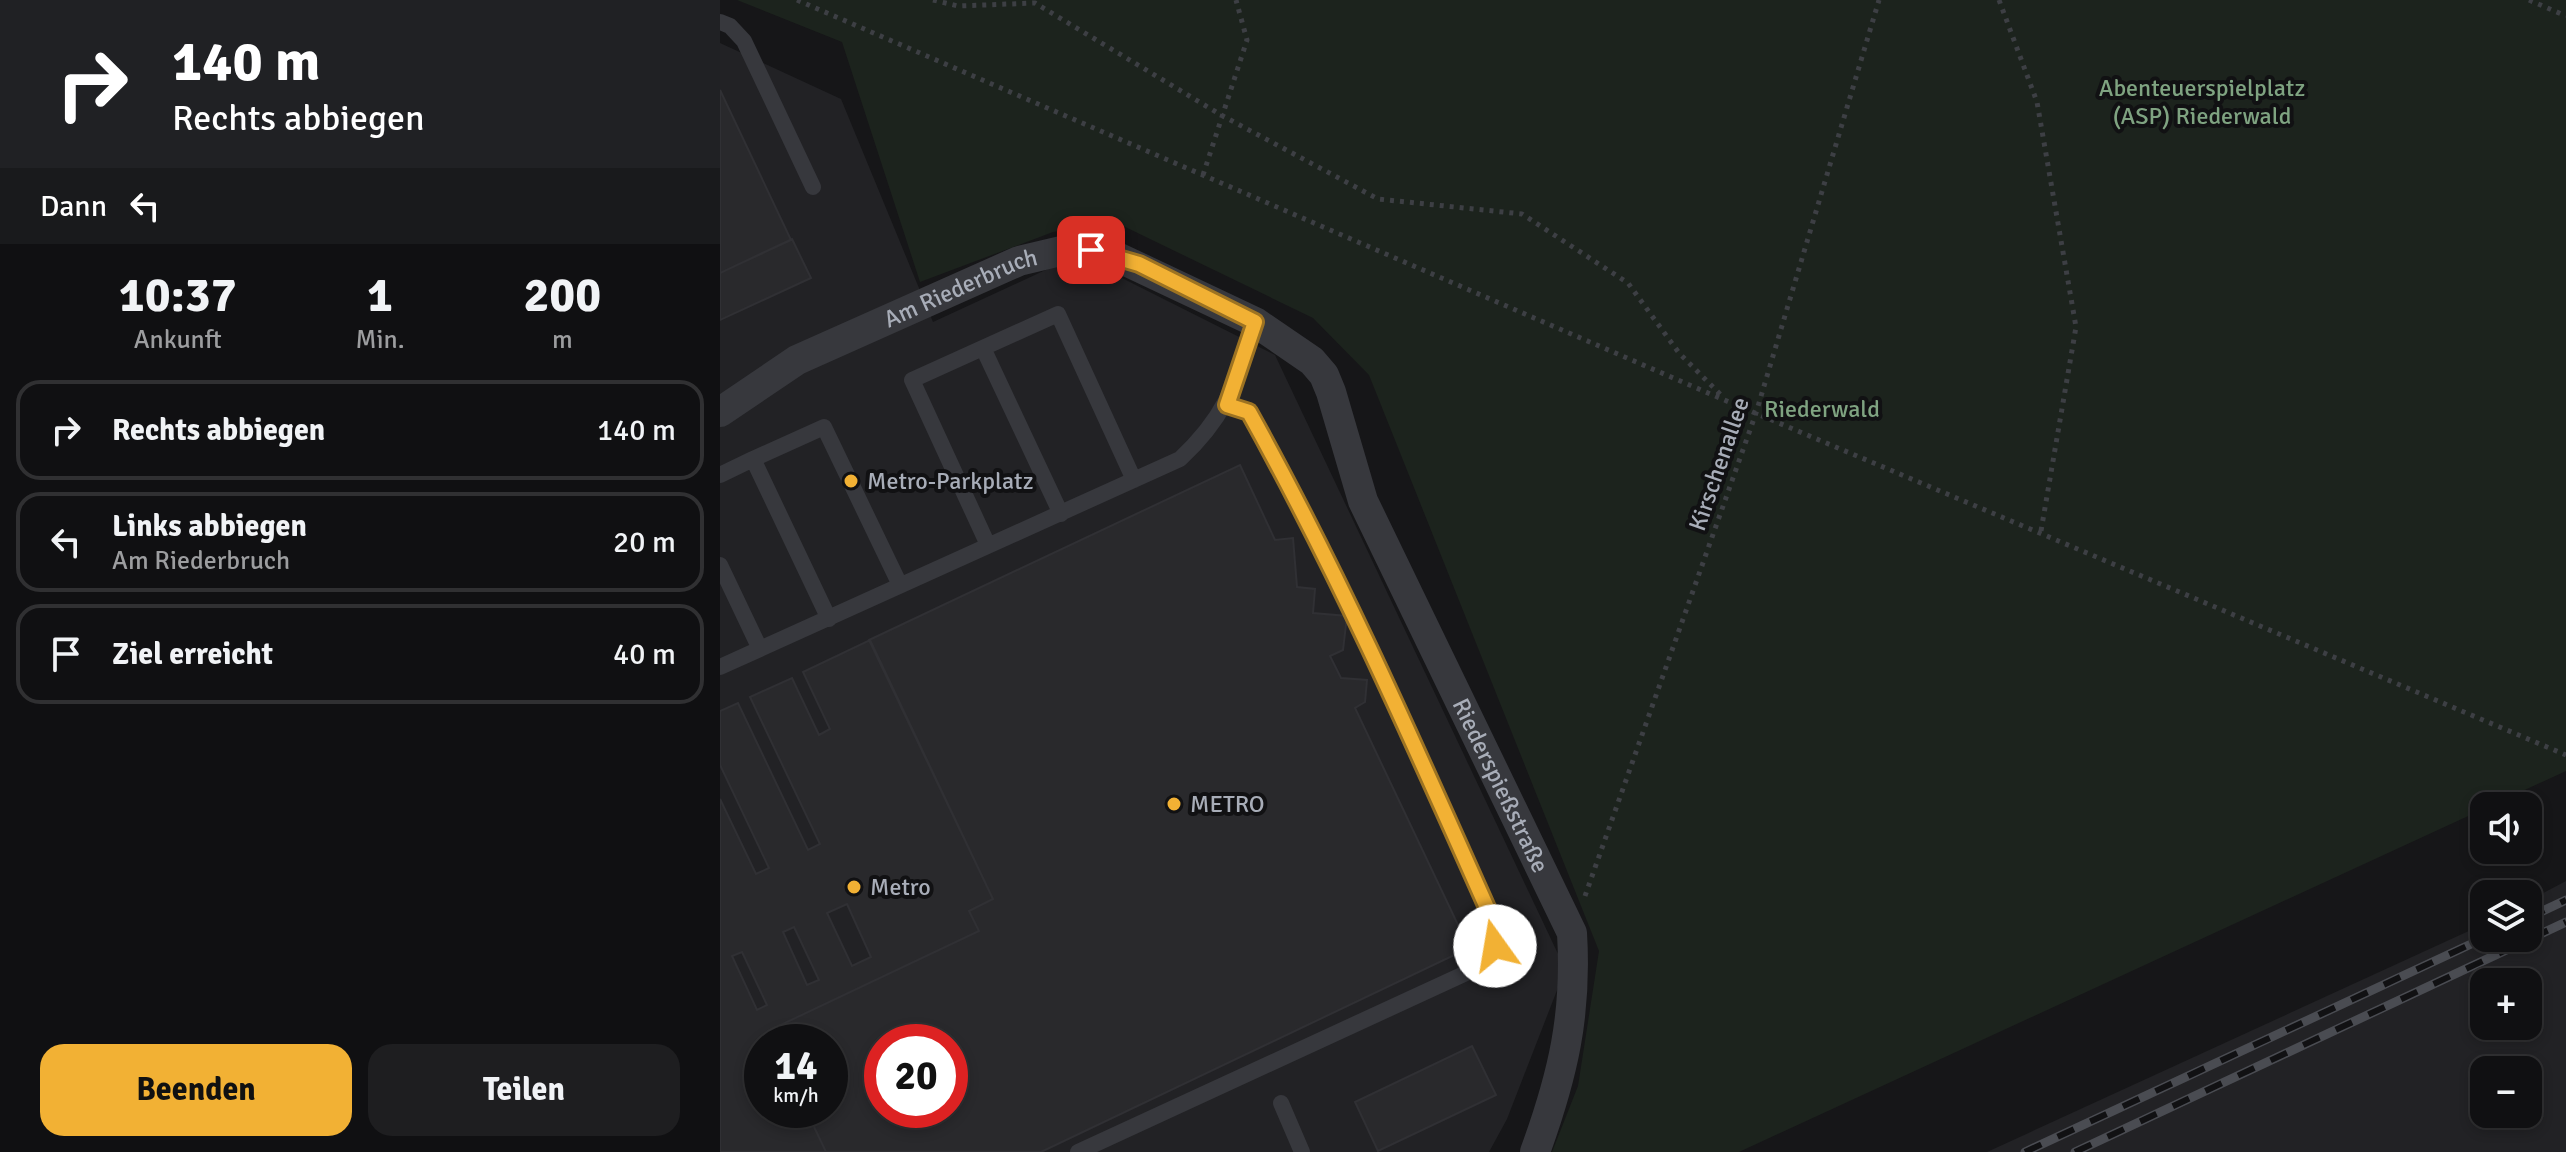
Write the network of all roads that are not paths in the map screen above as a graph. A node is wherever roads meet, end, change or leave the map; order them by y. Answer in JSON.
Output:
{"nodes":[{"id":1,"x":720,"y":22,"type":"edge"},
{"id":2,"x":813,"y":187,"type":"dead end"},
{"id":3,"x":1255,"y":322,"type":"junction"},
{"id":4,"x":983,"y":348,"type":"junction"},
{"id":5,"x":1227,"y":405,"type":"junction"},
{"id":6,"x":720,"y":412,"type":"edge"},
{"id":7,"x":1341,"y":433,"type":"joint"},
{"id":8,"x":753,"y":459,"type":"junction"},
{"id":9,"x":720,"y":475,"type":"edge"},
{"id":10,"x":1134,"y":480,"type":"junction"},
{"id":11,"x":1061,"y":514,"type":"junction"},
{"id":12,"x":988,"y":545,"type":"junction"},
{"id":13,"x":720,"y":565,"type":"edge"},
{"id":14,"x":900,"y":585,"type":"junction"},
{"id":15,"x":829,"y":619,"type":"junction"},
{"id":16,"x":760,"y":649,"type":"junction"},
{"id":17,"x":720,"y":667,"type":"edge"},
{"id":18,"x":1281,"y":1103,"type":"dead end"},
{"id":19,"x":1078,"y":1152,"type":"edge"},
{"id":20,"x":1302,"y":1152,"type":"edge"},
{"id":21,"x":1535,"y":1152,"type":"edge"}],
"edges":[{"from":1,"to":2,"type":"lane"},
{"from":3,"to":5,"type":"lane"},
{"from":3,"to":6,"type":"street","name":"Am Riederbruch"},
{"from":3,"to":7,"type":"street","name":"Am Riederbruch"},
{"from":4,"to":10,"type":"lane"},
{"from":4,"to":11,"type":"lane"},
{"from":4,"to":12,"type":"lane"},
{"from":5,"to":10,"type":"lane"},
{"from":5,"to":19,"type":"lane"},
{"from":7,"to":21,"type":"street","name":"Riederspießstraße"},
{"from":8,"to":9,"type":"lane"},
{"from":8,"to":14,"type":"lane"},
{"from":8,"to":15,"type":"lane"},
{"from":10,"to":11,"type":"lane"},
{"from":11,"to":12,"type":"lane"},
{"from":12,"to":14,"type":"lane"},
{"from":13,"to":16,"type":"lane"},
{"from":14,"to":15,"type":"lane"},
{"from":15,"to":16,"type":"lane"},
{"from":16,"to":17,"type":"lane"},
{"from":18,"to":20,"type":"lane"}]}
